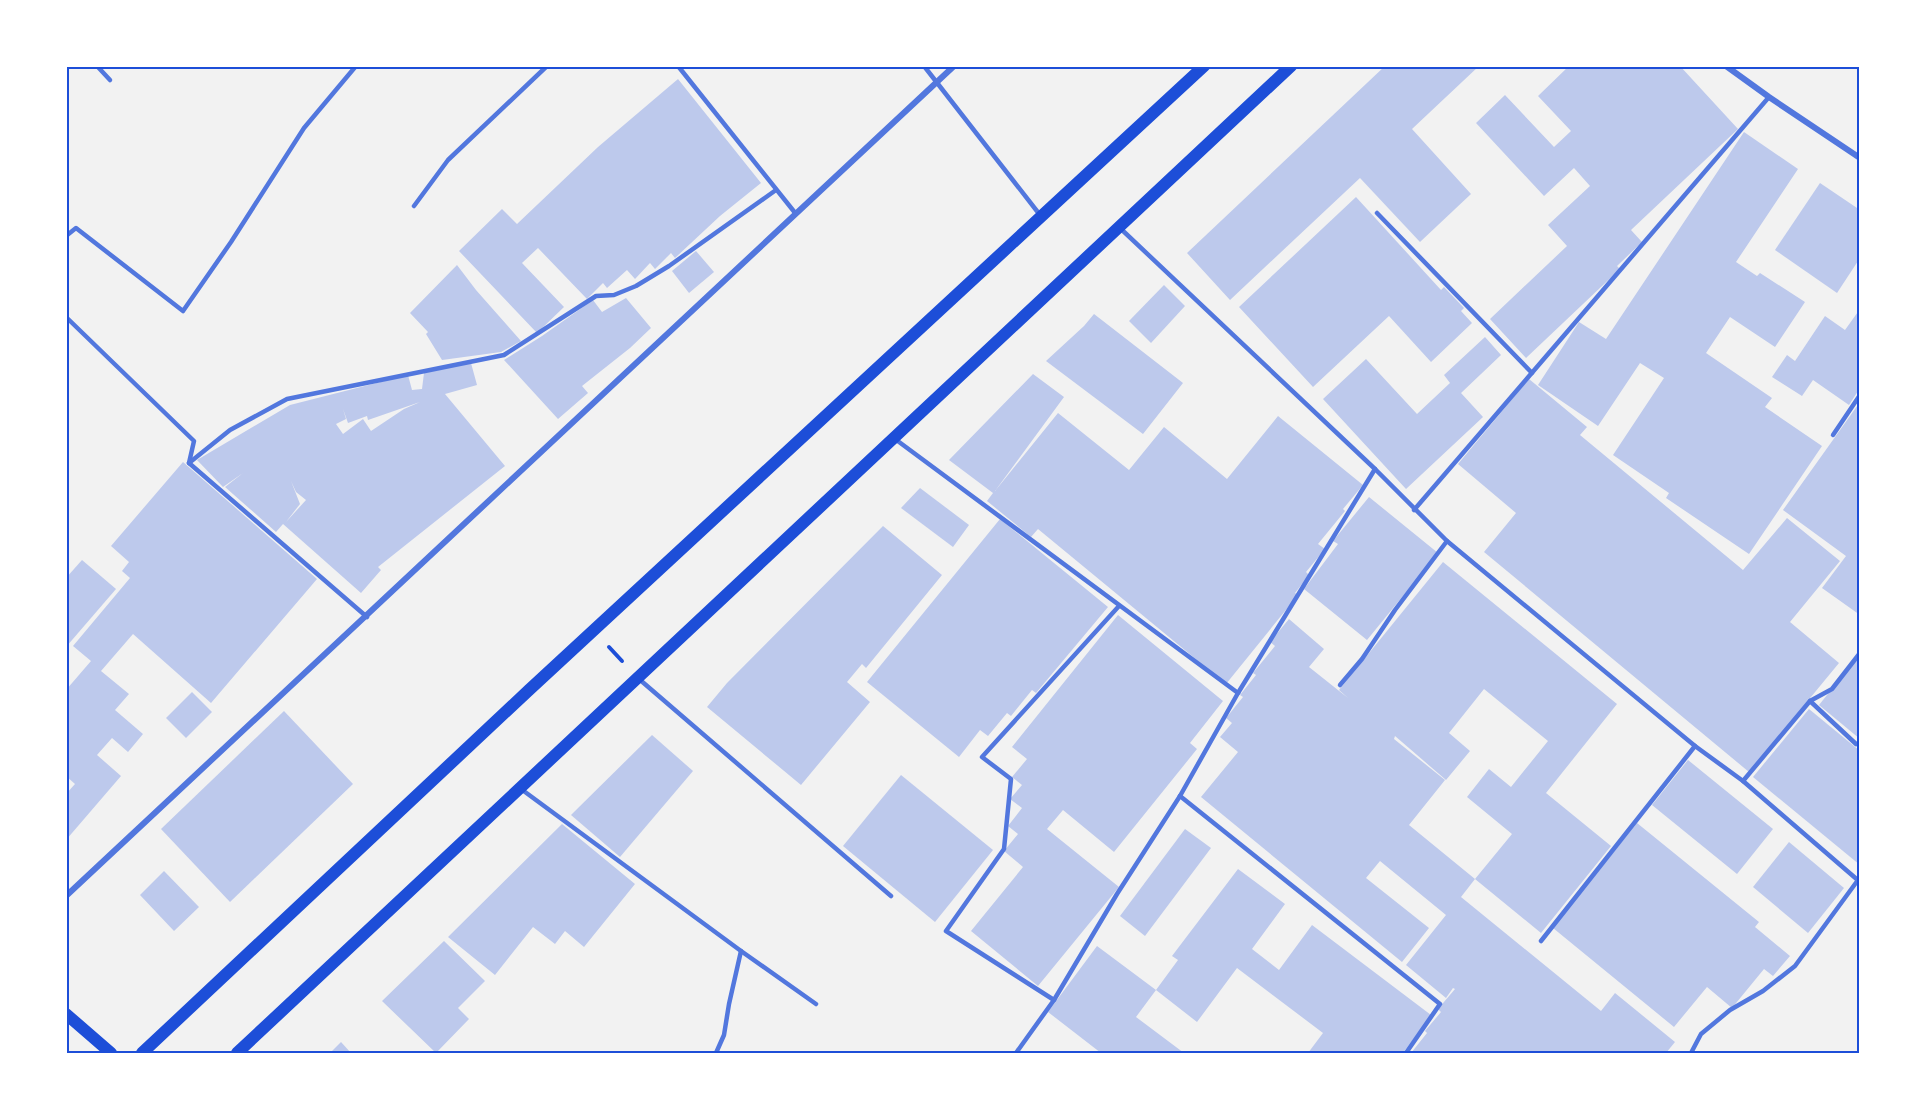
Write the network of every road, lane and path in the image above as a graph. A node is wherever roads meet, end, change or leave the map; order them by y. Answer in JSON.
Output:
{"nodes":[{"id":1,"x":97,"y":66,"type":"edge"},
{"id":2,"x":356,"y":66,"type":"edge"},
{"id":3,"x":547,"y":66,"type":"edge"},
{"id":4,"x":678,"y":66,"type":"edge"},
{"id":5,"x":924,"y":66,"type":"edge"},
{"id":6,"x":954,"y":66,"type":"edge"},
{"id":7,"x":1204,"y":66,"type":"edge"},
{"id":8,"x":1290,"y":66,"type":"edge"},
{"id":9,"x":1726,"y":66,"type":"edge"},
{"id":10,"x":110,"y":80,"type":"dead end"},
{"id":11,"x":938,"y":82,"type":"junction"},
{"id":12,"x":1768,"y":97,"type":"junction"},
{"id":13,"x":1860,"y":158,"type":"edge"},
{"id":14,"x":777,"y":190,"type":"junction"},
{"id":15,"x":414,"y":206,"type":"dead end"},
{"id":16,"x":1377,"y":213,"type":"dead end"},
{"id":17,"x":796,"y":214,"type":"junction"},
{"id":18,"x":1041,"y":217,"type":"junction"},
{"id":19,"x":1118,"y":227,"type":"junction"},
{"id":20,"x":66,"y":236,"type":"edge"},
{"id":21,"x":66,"y":317,"type":"edge"},
{"id":22,"x":1532,"y":373,"type":"junction"},
{"id":23,"x":1860,"y":395,"type":"edge"},
{"id":24,"x":1833,"y":435,"type":"dead end"},
{"id":25,"x":892,"y":437,"type":"junction"},
{"id":26,"x":189,"y":463,"type":"junction"},
{"id":27,"x":1375,"y":469,"type":"junction"},
{"id":28,"x":1414,"y":510,"type":"junction"},
{"id":29,"x":1448,"y":541,"type":"junction"},
{"id":30,"x":1119,"y":606,"type":"junction"},
{"id":31,"x":367,"y":617,"type":"junction"},
{"id":32,"x":593,"y":631,"type":"junction"},
{"id":33,"x":1860,"y":653,"type":"edge"},
{"id":34,"x":637,"y":677,"type":"junction"},
{"id":35,"x":1340,"y":685,"type":"dead end"},
{"id":36,"x":1238,"y":693,"type":"junction"},
{"id":37,"x":1810,"y":701,"type":"junction"},
{"id":38,"x":1856,"y":744,"type":"dead end"},
{"id":39,"x":1695,"y":746,"type":"junction"},
{"id":40,"x":1743,"y":780,"type":"junction"},
{"id":41,"x":521,"y":789,"type":"junction"},
{"id":42,"x":1180,"y":796,"type":"junction"},
{"id":43,"x":1859,"y":881,"type":"edge"},
{"id":44,"x":66,"y":896,"type":"edge"},
{"id":45,"x":891,"y":896,"type":"dead end"},
{"id":46,"x":1541,"y":941,"type":"dead end"},
{"id":47,"x":741,"y":951,"type":"junction"},
{"id":48,"x":1054,"y":1000,"type":"junction"},
{"id":49,"x":816,"y":1004,"type":"dead end"},
{"id":50,"x":66,"y":1014,"type":"edge"},
{"id":51,"x":111,"y":1053,"type":"edge"},
{"id":52,"x":142,"y":1053,"type":"edge"},
{"id":53,"x":237,"y":1053,"type":"edge"},
{"id":54,"x":716,"y":1053,"type":"edge"},
{"id":55,"x":1016,"y":1053,"type":"edge"},
{"id":56,"x":1406,"y":1053,"type":"edge"},
{"id":57,"x":1691,"y":1053,"type":"edge"}],
"edges":[{"from":1,"to":10,"type":"lane"},
{"from":2,"to":20,"type":"lane"},
{"from":3,"to":15,"type":"lane"},
{"from":4,"to":14,"type":"lane"},
{"from":5,"to":11,"type":"lane"},
{"from":6,"to":11,"type":"street"},
{"from":7,"to":18,"type":"main road"},
{"from":8,"to":19,"type":"main road"},
{"from":9,"to":12,"type":"street"},
{"from":11,"to":17,"type":"street"},
{"from":11,"to":18,"type":"lane"},
{"from":12,"to":13,"type":"street"},
{"from":12,"to":22,"type":"lane"},
{"from":14,"to":17,"type":"lane"},
{"from":14,"to":26,"type":"lane"},
{"from":16,"to":22,"type":"lane"},
{"from":17,"to":31,"type":"street"},
{"from":18,"to":32,"type":"main road"},
{"from":19,"to":25,"type":"main road"},
{"from":19,"to":27,"type":"lane"},
{"from":21,"to":26,"type":"lane"},
{"from":22,"to":28,"type":"lane"},
{"from":23,"to":24,"type":"lane"},
{"from":25,"to":30,"type":"lane"},
{"from":25,"to":34,"type":"main road"},
{"from":26,"to":31,"type":"lane"},
{"from":27,"to":28,"type":"lane"},
{"from":27,"to":36,"type":"lane"},
{"from":28,"to":29,"type":"lane"},
{"from":29,"to":35,"type":"lane"},
{"from":29,"to":39,"type":"lane"},
{"from":30,"to":36,"type":"lane"},
{"from":30,"to":48,"type":"lane"},
{"from":31,"to":44,"type":"street"},
{"from":32,"to":34,"type":"path"},
{"from":32,"to":52,"type":"main road"},
{"from":33,"to":37,"type":"lane"},
{"from":34,"to":41,"type":"main road"},
{"from":34,"to":45,"type":"lane"},
{"from":36,"to":42,"type":"lane"},
{"from":37,"to":38,"type":"lane"},
{"from":37,"to":40,"type":"lane"},
{"from":39,"to":40,"type":"lane"},
{"from":39,"to":46,"type":"lane"},
{"from":40,"to":43,"type":"lane"},
{"from":41,"to":47,"type":"lane"},
{"from":41,"to":53,"type":"main road"},
{"from":42,"to":48,"type":"lane"},
{"from":42,"to":56,"type":"lane"},
{"from":43,"to":57,"type":"lane"},
{"from":47,"to":49,"type":"lane"},
{"from":47,"to":54,"type":"lane"},
{"from":48,"to":55,"type":"lane"},
{"from":50,"to":51,"type":"main road"}]}
